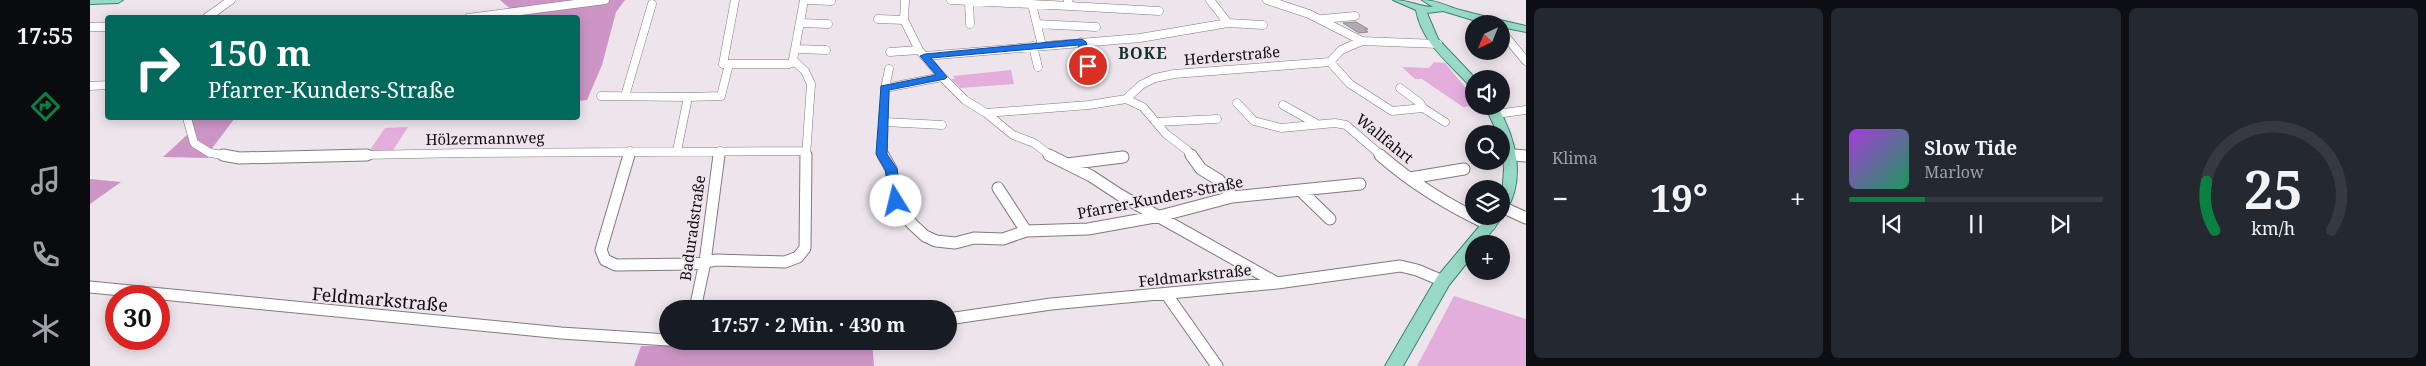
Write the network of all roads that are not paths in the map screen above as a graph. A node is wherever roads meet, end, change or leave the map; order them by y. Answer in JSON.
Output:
{"nodes":[{"id":1,"x":118,"y":0,"type":"edge"},
{"id":2,"x":231,"y":0,"type":"edge"},
{"id":3,"x":605,"y":0,"type":"edge"},
{"id":4,"x":735,"y":0,"type":"edge"},
{"id":5,"x":804,"y":0,"type":"edge"},
{"id":6,"x":808,"y":0,"type":"edge"},
{"id":7,"x":905,"y":0,"type":"edge"},
{"id":8,"x":950,"y":0,"type":"edge"},
{"id":9,"x":1210,"y":0,"type":"edge"},
{"id":10,"x":1268,"y":0,"type":"edge"},
{"id":11,"x":90,"y":1,"type":"edge"},
{"id":12,"x":831,"y":1,"type":"edge"},
{"id":13,"x":969,"y":1,"type":"edge"},
{"id":14,"x":1405,"y":1,"type":"edge"},
{"id":15,"x":1069,"y":3,"type":"edge"},
{"id":16,"x":652,"y":4,"type":"dead end"},
{"id":17,"x":1032,"y":4,"type":"junction"},
{"id":18,"x":1432,"y":8,"type":"edge"},
{"id":19,"x":1159,"y":11,"type":"dead end"},
{"id":20,"x":210,"y":15,"type":"edge"},
{"id":21,"x":491,"y":15,"type":"edge"},
{"id":22,"x":1355,"y":16,"type":"dead end"},
{"id":23,"x":1465,"y":16,"type":"edge"},
{"id":24,"x":878,"y":19,"type":"dead end"},
{"id":25,"x":1321,"y":19,"type":"junction"},
{"id":26,"x":904,"y":20,"type":"junction"},
{"id":27,"x":800,"y":23,"type":"junction"},
{"id":28,"x":1228,"y":23,"type":"junction"},
{"id":29,"x":828,"y":24,"type":"dead end"},
{"id":30,"x":970,"y":24,"type":"dead end"},
{"id":31,"x":1037,"y":24,"type":"junction"},
{"id":32,"x":1263,"y":25,"type":"dead end"},
{"id":33,"x":1510,"y":26,"type":"edge"},
{"id":34,"x":105,"y":27,"type":"edge"},
{"id":35,"x":1096,"y":27,"type":"dead end"},
{"id":36,"x":90,"y":28,"type":"edge"},
{"id":37,"x":1526,"y":29,"type":"edge"},
{"id":38,"x":1362,"y":41,"type":"junction"},
{"id":39,"x":1082,"y":42,"type":"junction"},
{"id":40,"x":1510,"y":42,"type":"edge"},
{"id":41,"x":1438,"y":44,"type":"junction"},
{"id":42,"x":1033,"y":46,"type":"junction"},
{"id":43,"x":1042,"y":46,"type":"junction"},
{"id":44,"x":795,"y":49,"type":"junction"},
{"id":45,"x":826,"y":50,"type":"dead end"},
{"id":46,"x":890,"y":52,"type":"dead end"},
{"id":47,"x":922,"y":53,"type":"junction"},
{"id":48,"x":1526,"y":61,"type":"edge"},
{"id":49,"x":795,"y":62,"type":"junction"},
{"id":50,"x":1330,"y":62,"type":"junction"},
{"id":51,"x":713,"y":64,"type":"dead end"},
{"id":52,"x":726,"y":64,"type":"junction"},
{"id":53,"x":1088,"y":66,"type":"dead end"},
{"id":54,"x":1038,"y":67,"type":"dead end"},
{"id":55,"x":889,"y":69,"type":"dead end"},
{"id":56,"x":1465,"y":74,"type":"edge"},
{"id":57,"x":942,"y":77,"type":"junction"},
{"id":58,"x":105,"y":85,"type":"edge"},
{"id":59,"x":90,"y":86,"type":"edge"},
{"id":60,"x":885,"y":88,"type":"junction"},
{"id":61,"x":1400,"y":88,"type":"dead end"},
{"id":62,"x":601,"y":96,"type":"dead end"},
{"id":63,"x":625,"y":96,"type":"junction"},
{"id":64,"x":688,"y":97,"type":"junction"},
{"id":65,"x":1126,"y":99,"type":"junction"},
{"id":66,"x":1237,"y":104,"type":"dead end"},
{"id":67,"x":1283,"y":105,"type":"dead end"},
{"id":68,"x":1423,"y":108,"type":"junction"},
{"id":69,"x":1510,"y":110,"type":"edge"},
{"id":70,"x":1526,"y":110,"type":"edge"},
{"id":71,"x":986,"y":113,"type":"junction"},
{"id":72,"x":1496,"y":115,"type":"edge"},
{"id":73,"x":1217,"y":119,"type":"dead end"},
{"id":74,"x":187,"y":120,"type":"edge"},
{"id":75,"x":885,"y":122,"type":"junction"},
{"id":76,"x":1156,"y":122,"type":"junction"},
{"id":77,"x":1445,"y":122,"type":"dead end"},
{"id":78,"x":1317,"y":124,"type":"junction"},
{"id":79,"x":942,"y":125,"type":"dead end"},
{"id":80,"x":630,"y":151,"type":"junction"},
{"id":81,"x":677,"y":151,"type":"junction"},
{"id":82,"x":720,"y":151,"type":"junction"},
{"id":83,"x":806,"y":151,"type":"junction"},
{"id":84,"x":1511,"y":155,"type":"junction"},
{"id":85,"x":1526,"y":156,"type":"edge"},
{"id":86,"x":1122,"y":157,"type":"dead end"},
{"id":87,"x":1066,"y":164,"type":"junction"},
{"id":88,"x":1464,"y":169,"type":"dead end"},
{"id":89,"x":1410,"y":178,"type":"junction"},
{"id":90,"x":1360,"y":184,"type":"dead end"},
{"id":91,"x":1510,"y":185,"type":"edge"},
{"id":92,"x":998,"y":188,"type":"dead end"},
{"id":93,"x":1300,"y":190,"type":"junction"},
{"id":94,"x":1232,"y":197,"type":"junction"},
{"id":95,"x":1465,"y":211,"type":"edge"},
{"id":96,"x":1510,"y":211,"type":"edge"},
{"id":97,"x":1160,"y":216,"type":"junction"},
{"id":98,"x":1526,"y":218,"type":"edge"},
{"id":99,"x":1330,"y":219,"type":"dead end"},
{"id":100,"x":1489,"y":225,"type":"edge"},
{"id":101,"x":1026,"y":232,"type":"junction"},
{"id":102,"x":1481,"y":235,"type":"edge"},
{"id":103,"x":1465,"y":255,"type":"edge"},
{"id":104,"x":705,"y":262,"type":"junction"},
{"id":105,"x":1443,"y":281,"type":"junction"},
{"id":106,"x":1277,"y":283,"type":"junction"},
{"id":107,"x":90,"y":287,"type":"edge"},
{"id":108,"x":1167,"y":295,"type":"junction"},
{"id":109,"x":697,"y":300,"type":"edge"},
{"id":110,"x":957,"y":318,"type":"edge"},
{"id":111,"x":659,"y":339,"type":"edge"},
{"id":112,"x":1217,"y":366,"type":"edge"},
{"id":113,"x":1394,"y":366,"type":"edge"}],
"edges":[{"from":1,"to":11,"type":"main road"},
{"from":2,"to":20,"type":"street"},
{"from":3,"to":21,"type":"street"},
{"from":4,"to":52,"type":"street"},
{"from":5,"to":27,"type":"street"},
{"from":6,"to":12,"type":"street"},
{"from":7,"to":26,"type":"street"},
{"from":8,"to":13,"type":"street"},
{"from":9,"to":28,"type":"street"},
{"from":10,"to":25,"type":"street"},
{"from":13,"to":17,"type":"street"},
{"from":13,"to":30,"type":"street"},
{"from":14,"to":18,"type":"main road"},
{"from":15,"to":17,"type":"street"},
{"from":15,"to":19,"type":"street"},
{"from":16,"to":63,"type":"street"},
{"from":17,"to":31,"type":"street"},
{"from":18,"to":23,"type":"main road"},
{"from":18,"to":41,"type":"main road"},
{"from":22,"to":25,"type":"street"},
{"from":24,"to":26,"type":"street"},
{"from":25,"to":38,"type":"street"},
{"from":26,"to":47,"type":"street"},
{"from":27,"to":29,"type":"street"},
{"from":27,"to":44,"type":"street"},
{"from":28,"to":32,"type":"street"},
{"from":28,"to":39,"type":"street"},
{"from":31,"to":35,"type":"street"},
{"from":31,"to":43,"type":"street"},
{"from":33,"to":37,"type":"main road"},
{"from":34,"to":36,"type":"street"},
{"from":38,"to":41,"type":"street"},
{"from":38,"to":50,"type":"street"},
{"from":39,"to":43,"type":"street"},
{"from":39,"to":53,"type":"street"},
{"from":40,"to":48,"type":"street"},
{"from":41,"to":56,"type":"main road"},
{"from":42,"to":43,"type":"street"},
{"from":42,"to":47,"type":"street"},
{"from":42,"to":54,"type":"street"},
{"from":44,"to":45,"type":"street"},
{"from":44,"to":49,"type":"street"},
{"from":46,"to":47,"type":"street"},
{"from":47,"to":57,"type":"street"},
{"from":49,"to":52,"type":"street"},
{"from":49,"to":83,"type":"street"},
{"from":50,"to":65,"type":"street","name":"Herderstraße"},
{"from":50,"to":68,"type":"street"},
{"from":51,"to":52,"type":"street"},
{"from":52,"to":64,"type":"street"},
{"from":55,"to":60,"type":"street","name":"Pfarrer-Kunders-Straße"},
{"from":57,"to":60,"type":"street"},
{"from":57,"to":71,"type":"street"},
{"from":58,"to":59,"type":"street"},
{"from":60,"to":75,"type":"street","name":"Pfarrer-Kunders-Straße"},
{"from":61,"to":68,"type":"street"},
{"from":62,"to":63,"type":"street"},
{"from":63,"to":64,"type":"street"},
{"from":64,"to":81,"type":"street"},
{"from":65,"to":71,"type":"street"},
{"from":65,"to":76,"type":"street"},
{"from":66,"to":78,"type":"street","name":"Wallfahrt"},
{"from":67,"to":78,"type":"street"},
{"from":68,"to":77,"type":"street"},
{"from":69,"to":70,"type":"street"},
{"from":71,"to":87,"type":"street"},
{"from":72,"to":84,"type":"main road"},
{"from":73,"to":76,"type":"street"},
{"from":74,"to":80,"type":"street","name":"Hölzermannweg"},
{"from":75,"to":79,"type":"street"},
{"from":75,"to":101,"type":"street","name":"Pfarrer-Kunders-Straße"},
{"from":76,"to":94,"type":"street"},
{"from":78,"to":89,"type":"street","name":"Wallfahrt"},
{"from":80,"to":81,"type":"street","name":"Hölzermannweg"},
{"from":80,"to":104,"type":"street"},
{"from":81,"to":82,"type":"street","name":"Hölzermannweg"},
{"from":82,"to":83,"type":"street","name":"Hölzermannweg"},
{"from":82,"to":104,"type":"street","name":"Baduradstraße"},
{"from":83,"to":104,"type":"street"},
{"from":84,"to":85,"type":"street"},
{"from":84,"to":91,"type":"main road"},
{"from":86,"to":87,"type":"street"},
{"from":87,"to":97,"type":"street"},
{"from":88,"to":89,"type":"street","name":"Wallfahrt"},
{"from":89,"to":95,"type":"street","name":"Wallfahrt"},
{"from":90,"to":93,"type":"street","name":"Pfarrer-Kunders-Straße"},
{"from":92,"to":101,"type":"street"},
{"from":93,"to":94,"type":"street","name":"Pfarrer-Kunders-Straße"},
{"from":93,"to":99,"type":"street"},
{"from":94,"to":97,"type":"street","name":"Pfarrer-Kunders-Straße"},
{"from":96,"to":98,"type":"street"},
{"from":97,"to":101,"type":"street","name":"Pfarrer-Kunders-Straße"},
{"from":97,"to":106,"type":"street"},
{"from":100,"to":102,"type":"main road"},
{"from":103,"to":105,"type":"main road"},
{"from":104,"to":109,"type":"street","name":"Baduradstraße"},
{"from":105,"to":106,"type":"street","name":"Feldmarkstraße"},
{"from":105,"to":113,"type":"main road"},
{"from":106,"to":108,"type":"street","name":"Feldmarkstraße"},
{"from":107,"to":111,"type":"street","name":"Feldmarkstraße"},
{"from":108,"to":110,"type":"street","name":"Feldmarkstraße"},
{"from":108,"to":112,"type":"street"}]}
